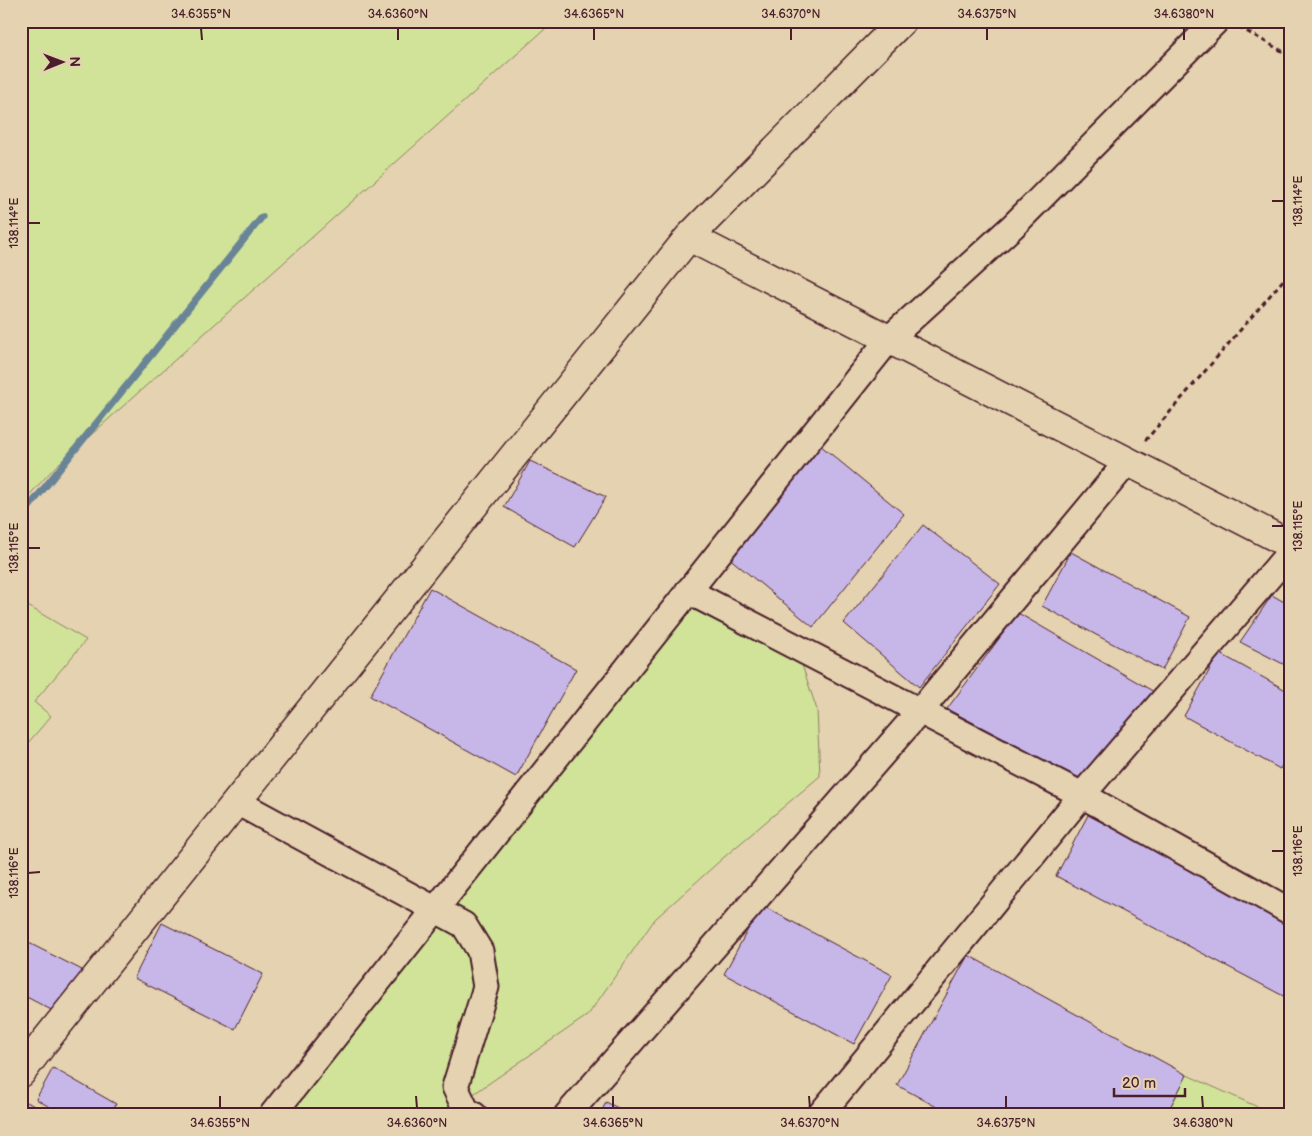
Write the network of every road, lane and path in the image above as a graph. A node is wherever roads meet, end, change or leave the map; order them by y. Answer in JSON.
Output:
{"nodes":[{"id":1,"x":902,"y":21,"type":"edge"},
{"id":2,"x":1227,"y":23,"type":"edge"},
{"id":3,"x":1291,"y":56,"type":"edge"},
{"id":4,"x":689,"y":237,"type":"junction"},
{"id":5,"x":1291,"y":271,"type":"edge"},
{"id":6,"x":888,"y":339,"type":"junction"},
{"id":7,"x":1128,"y":462,"type":"junction"},
{"id":8,"x":1291,"y":545,"type":"edge"},
{"id":9,"x":1291,"y":551,"type":"edge"},
{"id":10,"x":688,"y":591,"type":"junction"},
{"id":11,"x":920,"y":711,"type":"junction"},
{"id":12,"x":1082,"y":795,"type":"junction"},
{"id":13,"x":237,"y":802,"type":"junction"},
{"id":14,"x":434,"y":909,"type":"junction"},
{"id":15,"x":1291,"y":912,"type":"edge"},
{"id":16,"x":21,"y":1073,"type":"edge"},
{"id":17,"x":272,"y":1115,"type":"edge"},
{"id":18,"x":474,"y":1115,"type":"edge"},
{"id":19,"x":567,"y":1115,"type":"edge"},
{"id":20,"x":820,"y":1115,"type":"edge"}],
"edges":[{"from":1,"to":4,"type":"street"},
{"from":2,"to":3,"type":"path"},
{"from":2,"to":6,"type":"street"},
{"from":4,"to":6,"type":"street"},
{"from":4,"to":13,"type":"street"},
{"from":5,"to":7,"type":"path"},
{"from":6,"to":7,"type":"street"},
{"from":6,"to":10,"type":"street"},
{"from":7,"to":8,"type":"street"},
{"from":7,"to":11,"type":"street"},
{"from":9,"to":12,"type":"street"},
{"from":10,"to":11,"type":"street"},
{"from":10,"to":14,"type":"street"},
{"from":11,"to":12,"type":"street"},
{"from":11,"to":19,"type":"street"},
{"from":12,"to":15,"type":"street"},
{"from":12,"to":20,"type":"street"},
{"from":13,"to":14,"type":"street"},
{"from":13,"to":16,"type":"street"},
{"from":14,"to":17,"type":"street"},
{"from":14,"to":18,"type":"street"}]}
